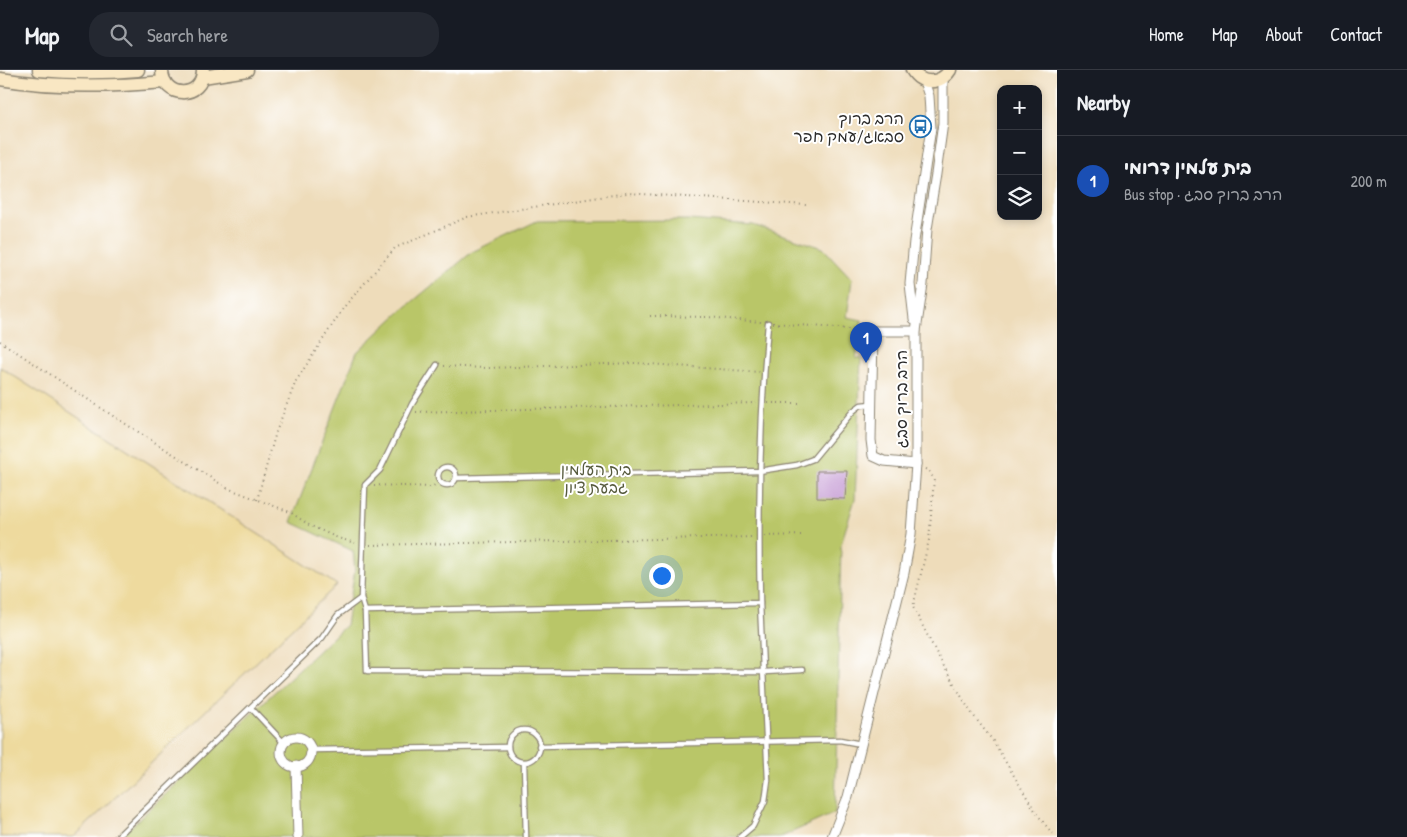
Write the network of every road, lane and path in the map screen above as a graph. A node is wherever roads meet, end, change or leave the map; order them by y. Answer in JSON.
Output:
{"nodes":[{"id":1,"x":39,"y":70,"type":"edge"},
{"id":2,"x":138,"y":70,"type":"edge"},
{"id":3,"x":247,"y":70,"type":"edge"},
{"id":4,"x":912,"y":70,"type":"edge"},
{"id":5,"x":203,"y":74,"type":"edge"},
{"id":6,"x":946,"y":74,"type":"edge"},
{"id":7,"x":164,"y":76,"type":"edge"},
{"id":8,"x":0,"y":79,"type":"edge"},
{"id":9,"x":924,"y":80,"type":"junction"},
{"id":10,"x":806,"y":205,"type":"dead end"},
{"id":11,"x":768,"y":322,"type":"dead end"},
{"id":12,"x":916,"y":331,"type":"junction"},
{"id":13,"x":0,"y":341,"type":"edge"},
{"id":14,"x":437,"y":366,"type":"joint"},
{"id":15,"x":764,"y":372,"type":"junction"},
{"id":16,"x":762,"y":402,"type":"junction"},
{"id":17,"x":801,"y":403,"type":"dead end"},
{"id":18,"x":872,"y":404,"type":"junction"},
{"id":19,"x":408,"y":413,"type":"junction"},
{"id":20,"x":916,"y":464,"type":"junction"},
{"id":21,"x":759,"y":471,"type":"junction"},
{"id":22,"x":456,"y":478,"type":"junction"},
{"id":23,"x":440,"y":480,"type":"junction"},
{"id":24,"x":365,"y":485,"type":"junction"},
{"id":25,"x":257,"y":500,"type":"junction"},
{"id":26,"x":805,"y":535,"type":"dead end"},
{"id":27,"x":759,"y":537,"type":"junction"},
{"id":28,"x":364,"y":545,"type":"junction"},
{"id":29,"x":361,"y":598,"type":"junction"},
{"id":30,"x":760,"y":603,"type":"junction"},
{"id":31,"x":366,"y":611,"type":"junction"},
{"id":32,"x":802,"y":670,"type":"dead end"},
{"id":33,"x":764,"y":672,"type":"junction"},
{"id":34,"x":251,"y":708,"type":"junction"},
{"id":35,"x":767,"y":742,"type":"junction"},
{"id":36,"x":284,"y":743,"type":"junction"},
{"id":37,"x":861,"y":744,"type":"junction"},
{"id":38,"x":540,"y":746,"type":"junction"},
{"id":39,"x":508,"y":747,"type":"junction"},
{"id":40,"x":311,"y":750,"type":"junction"},
{"id":41,"x":524,"y":762,"type":"junction"},
{"id":42,"x":296,"y":766,"type":"junction"},
{"id":43,"x":834,"y":835,"type":"edge"},
{"id":44,"x":117,"y":837,"type":"edge"},
{"id":45,"x":298,"y":837,"type":"edge"},
{"id":46,"x":526,"y":837,"type":"edge"},
{"id":47,"x":740,"y":837,"type":"edge"},
{"id":48,"x":1055,"y":837,"type":"edge"}],
"edges":[{"from":1,"to":2,"type":"street"},
{"from":3,"to":5,"type":"street"},
{"from":4,"to":9,"type":"street"},
{"from":5,"to":7,"type":"street"},
{"from":6,"to":9,"type":"street"},
{"from":6,"to":12,"type":"street","name":"הרב ברוך סבג"},
{"from":7,"to":8,"type":"street"},
{"from":9,"to":12,"type":"street","name":"הרב ברוך סבג"},
{"from":10,"to":25,"type":"path"},
{"from":11,"to":15,"type":"lane"},
{"from":12,"to":18,"type":"street","name":"הרב ברוך סבג"},
{"from":12,"to":20,"type":"street","name":"הרב ברוך סבג"},
{"from":13,"to":25,"type":"path"},
{"from":14,"to":15,"type":"path"},
{"from":14,"to":19,"type":"lane"},
{"from":15,"to":16,"type":"lane"},
{"from":16,"to":17,"type":"path"},
{"from":16,"to":19,"type":"path"},
{"from":16,"to":21,"type":"lane"},
{"from":18,"to":20,"type":"street","name":"הרב ברוך סבג"},
{"from":18,"to":21,"type":"lane"},
{"from":19,"to":24,"type":"lane"},
{"from":20,"to":37,"type":"street"},
{"from":20,"to":48,"type":"path"},
{"from":21,"to":22,"type":"lane"},
{"from":21,"to":27,"type":"lane"},
{"from":22,"to":23,"type":"lane"},
{"from":22,"to":23,"type":"lane"},
{"from":23,"to":24,"type":"path"},
{"from":24,"to":28,"type":"lane"},
{"from":25,"to":28,"type":"path"},
{"from":26,"to":27,"type":"path"},
{"from":27,"to":28,"type":"path"},
{"from":27,"to":30,"type":"lane"},
{"from":28,"to":29,"type":"lane"},
{"from":29,"to":31,"type":"lane"},
{"from":29,"to":34,"type":"lane"},
{"from":30,"to":31,"type":"lane"},
{"from":30,"to":33,"type":"lane"},
{"from":31,"to":33,"type":"lane"},
{"from":32,"to":33,"type":"lane"},
{"from":33,"to":35,"type":"lane"},
{"from":34,"to":36,"type":"lane"},
{"from":34,"to":44,"type":"lane"},
{"from":35,"to":37,"type":"lane"},
{"from":35,"to":38,"type":"lane"},
{"from":35,"to":47,"type":"lane"},
{"from":36,"to":40,"type":"street"},
{"from":36,"to":42,"type":"street"},
{"from":37,"to":43,"type":"street"},
{"from":38,"to":39,"type":"lane"},
{"from":38,"to":41,"type":"lane"},
{"from":39,"to":40,"type":"lane"},
{"from":39,"to":41,"type":"lane"},
{"from":40,"to":42,"type":"street"},
{"from":41,"to":46,"type":"lane"},
{"from":42,"to":45,"type":"street"}]}
